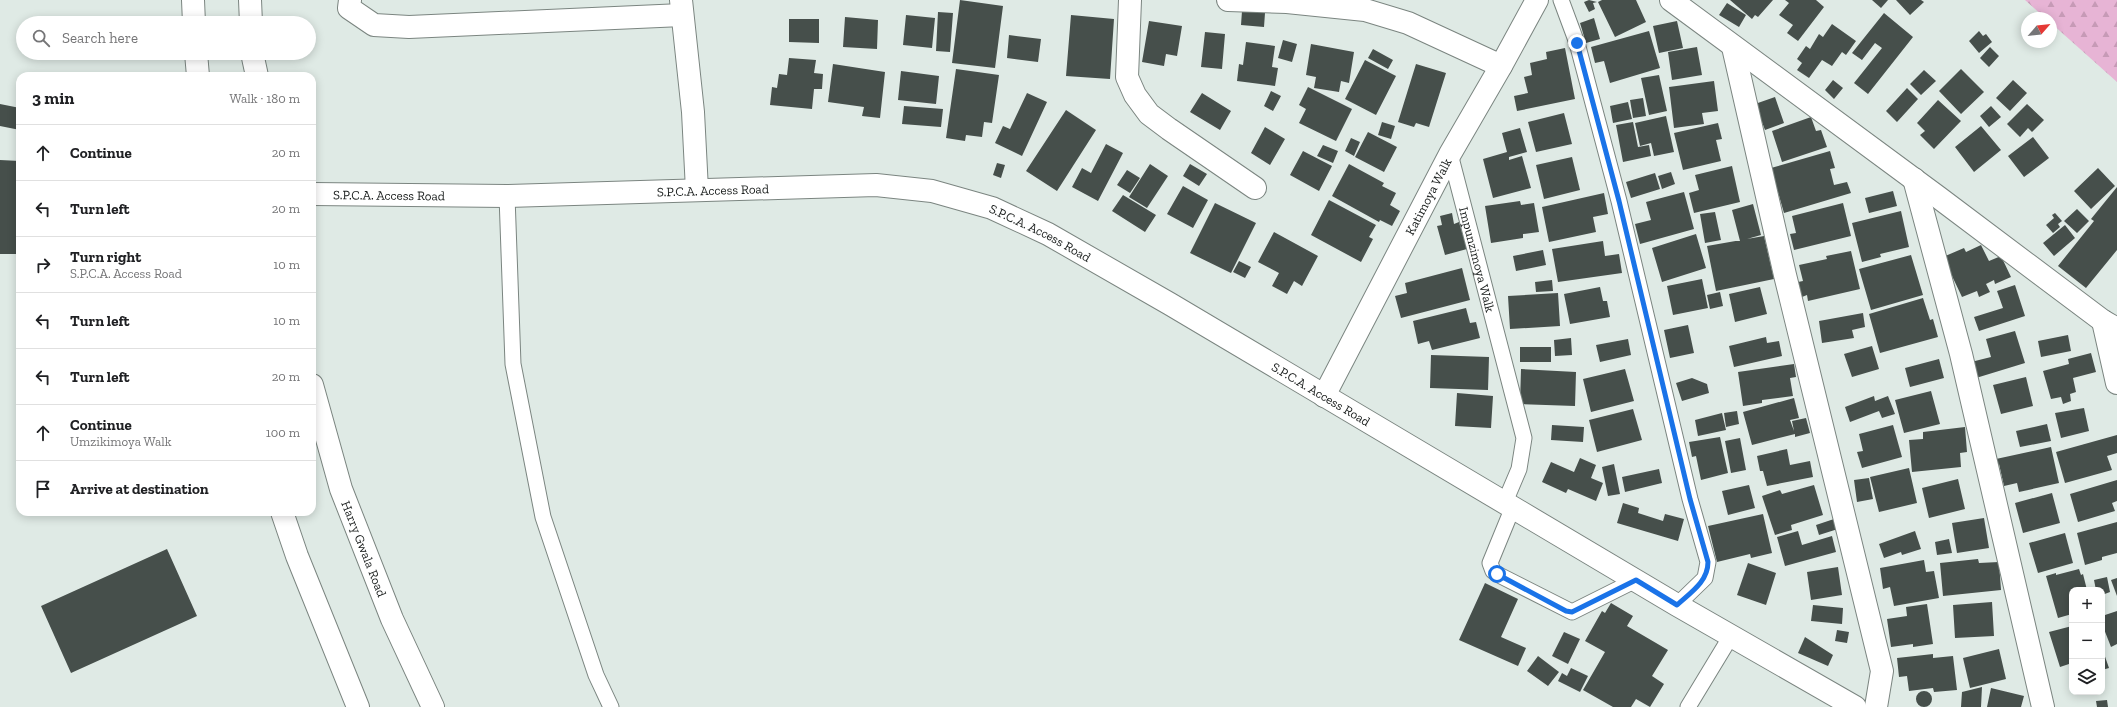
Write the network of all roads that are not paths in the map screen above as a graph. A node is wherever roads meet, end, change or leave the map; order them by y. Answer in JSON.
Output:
{"nodes":[{"id":1,"x":193,"y":0,"type":"edge"},
{"id":2,"x":250,"y":0,"type":"edge"},
{"id":3,"x":350,"y":0,"type":"edge"},
{"id":4,"x":1130,"y":0,"type":"edge"},
{"id":5,"x":1228,"y":0,"type":"edge"},
{"id":6,"x":1537,"y":0,"type":"edge"},
{"id":7,"x":1561,"y":0,"type":"edge"},
{"id":8,"x":1671,"y":0,"type":"edge"},
{"id":9,"x":681,"y":7,"type":"edge"},
{"id":10,"x":194,"y":16,"type":"edge"},
{"id":11,"x":251,"y":16,"type":"edge"},
{"id":12,"x":1733,"y":47,"type":"junction"},
{"id":13,"x":197,"y":60,"type":"edge"},
{"id":14,"x":254,"y":60,"type":"edge"},
{"id":15,"x":1501,"y":66,"type":"junction"},
{"id":16,"x":198,"y":72,"type":"edge"},
{"id":17,"x":256,"y":72,"type":"edge"},
{"id":18,"x":1450,"y":154,"type":"junction"},
{"id":19,"x":1914,"y":179,"type":"junction"},
{"id":20,"x":1255,"y":188,"type":"dead end"},
{"id":21,"x":697,"y":190,"type":"junction"},
{"id":22,"x":316,"y":194,"type":"edge"},
{"id":23,"x":507,"y":196,"type":"junction"},
{"id":24,"x":2110,"y":325,"type":"edge"},
{"id":25,"x":2117,"y":383,"type":"edge"},
{"id":26,"x":1324,"y":396,"type":"junction"},
{"id":27,"x":316,"y":399,"type":"edge"},
{"id":28,"x":1509,"y":504,"type":"junction"},
{"id":29,"x":283,"y":516,"type":"edge"},
{"id":30,"x":1636,"y":580,"type":"junction"},
{"id":31,"x":1677,"y":605,"type":"junction"},
{"id":32,"x":1731,"y":636,"type":"junction"},
{"id":33,"x":358,"y":707,"type":"edge"},
{"id":34,"x":433,"y":707,"type":"edge"},
{"id":35,"x":612,"y":707,"type":"edge"},
{"id":36,"x":1688,"y":707,"type":"edge"},
{"id":37,"x":1855,"y":707,"type":"edge"},
{"id":38,"x":1876,"y":707,"type":"edge"},
{"id":39,"x":2043,"y":707,"type":"edge"}],
"edges":[{"from":1,"to":10,"type":"street"},
{"from":2,"to":11,"type":"street"},
{"from":3,"to":9,"type":"street"},
{"from":4,"to":20,"type":"street"},
{"from":5,"to":15,"type":"street"},
{"from":6,"to":15,"type":"street","name":"Katimoya Walk"},
{"from":7,"to":31,"type":"lane"},
{"from":8,"to":12,"type":"street"},
{"from":9,"to":21,"type":"street"},
{"from":12,"to":19,"type":"street"},
{"from":12,"to":38,"type":"street"},
{"from":13,"to":16,"type":"street"},
{"from":14,"to":17,"type":"street"},
{"from":15,"to":18,"type":"street","name":"Katimoya Walk"},
{"from":18,"to":26,"type":"street","name":"Katimoya Walk"},
{"from":18,"to":28,"type":"lane","name":"Impunzimoya Walk"},
{"from":19,"to":24,"type":"street"},
{"from":19,"to":39,"type":"street"},
{"from":21,"to":23,"type":"street","name":"S.P.C.A. Access Road"},
{"from":21,"to":26,"type":"street","name":"S.P.C.A. Access Road"},
{"from":22,"to":23,"type":"street","name":"S.P.C.A. Access Road"},
{"from":23,"to":35,"type":"lane"},
{"from":24,"to":25,"type":"street"},
{"from":26,"to":28,"type":"street","name":"S.P.C.A. Access Road"},
{"from":27,"to":34,"type":"street","name":"Harry Gwala Road"},
{"from":28,"to":30,"type":"street","name":"S.P.C.A. Access Road"},
{"from":28,"to":30,"type":"lane","name":"Impunzimoya Walk"},
{"from":29,"to":33,"type":"street"},
{"from":30,"to":31,"type":"street","name":"S.P.C.A. Access Road"},
{"from":31,"to":32,"type":"street","name":"S.P.C.A. Access Road"},
{"from":32,"to":36,"type":"lane"},
{"from":32,"to":37,"type":"street","name":"S.P.C.A. Access Road"}]}
